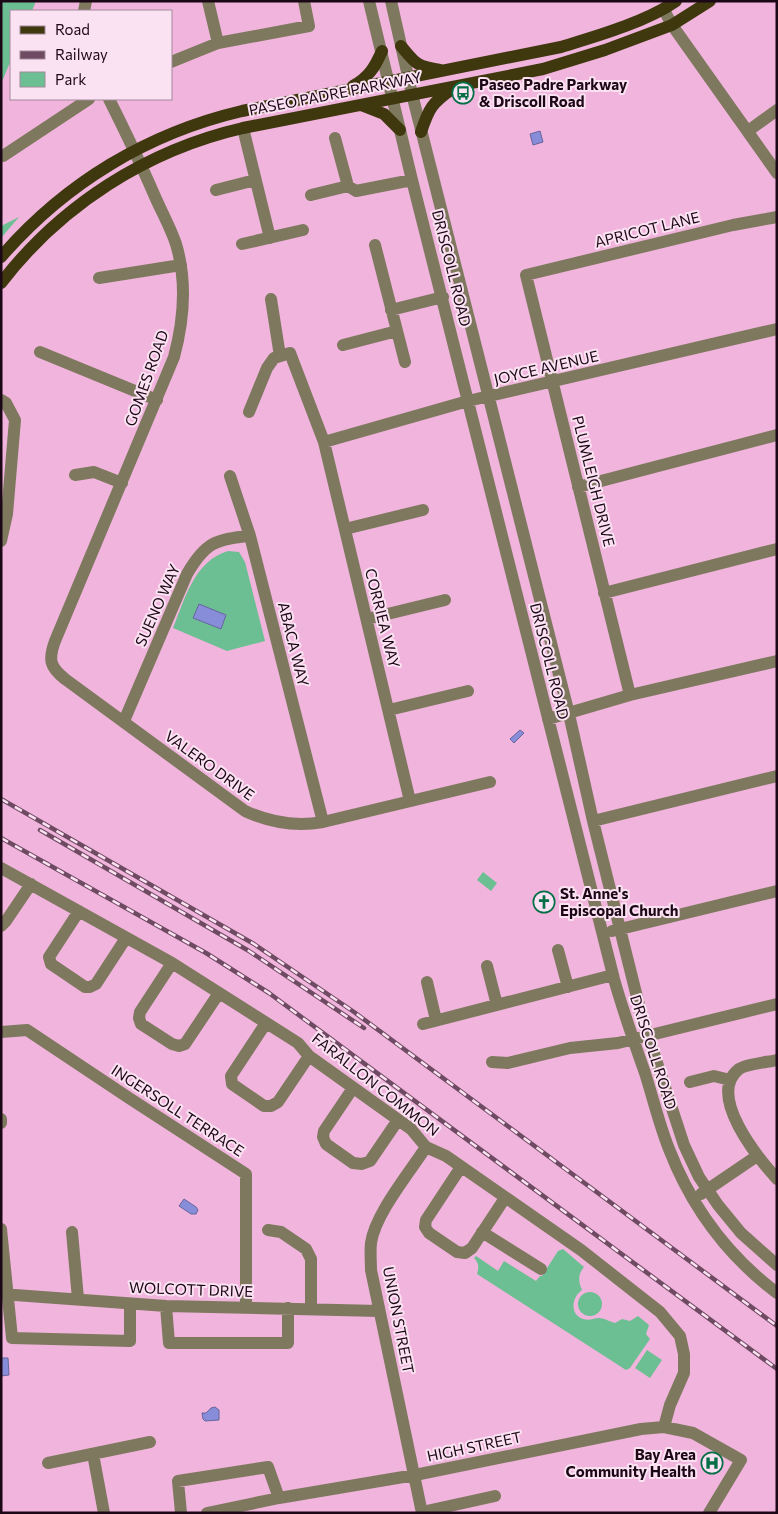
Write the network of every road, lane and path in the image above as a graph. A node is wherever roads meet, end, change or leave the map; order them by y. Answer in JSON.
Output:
{"nodes":[{"id":1,"x":208,"y":1,"type":"edge"},
{"id":2,"x":304,"y":1,"type":"edge"},
{"id":3,"x":369,"y":1,"type":"edge"},
{"id":4,"x":391,"y":1,"type":"edge"},
{"id":5,"x":676,"y":1,"type":"edge"},
{"id":6,"x":710,"y":1,"type":"edge"},
{"id":7,"x":664,"y":10,"type":"junction"},
{"id":8,"x":672,"y":25,"type":"junction"},
{"id":9,"x":218,"y":43,"type":"junction"},
{"id":10,"x":401,"y":46,"type":"junction"},
{"id":11,"x":382,"y":51,"type":"junction"},
{"id":12,"x":172,"y":62,"type":"edge"},
{"id":13,"x":447,"y":71,"type":"junction"},
{"id":14,"x":408,"y":79,"type":"junction"},
{"id":15,"x":389,"y":82,"type":"junction"},
{"id":16,"x":457,"y":86,"type":"junction"},
{"id":17,"x":346,"y":91,"type":"junction"},
{"id":18,"x":412,"y":94,"type":"junction"},
{"id":19,"x":393,"y":98,"type":"junction"},
{"id":20,"x":87,"y":100,"type":"edge"},
{"id":21,"x":110,"y":100,"type":"edge"},
{"id":22,"x":358,"y":105,"type":"junction"},
{"id":23,"x":777,"y":110,"type":"edge"},
{"id":24,"x":243,"y":128,"type":"junction"},
{"id":25,"x":400,"y":130,"type":"junction"},
{"id":26,"x":748,"y":131,"type":"junction"},
{"id":27,"x":421,"y":132,"type":"junction"},
{"id":28,"x":335,"y":138,"type":"dead end"},
{"id":29,"x":135,"y":150,"type":"junction"},
{"id":30,"x":3,"y":156,"type":"dead end"},
{"id":31,"x":141,"y":165,"type":"junction"},
{"id":32,"x":777,"y":174,"type":"edge"},
{"id":33,"x":255,"y":180,"type":"junction"},
{"id":34,"x":412,"y":180,"type":"junction"},
{"id":35,"x":348,"y":186,"type":"junction"},
{"id":36,"x":216,"y":190,"type":"dead end"},
{"id":37,"x":311,"y":195,"type":"dead end"},
{"id":38,"x":777,"y":217,"type":"edge"},
{"id":39,"x":303,"y":230,"type":"dead end"},
{"id":40,"x":270,"y":238,"type":"junction"},
{"id":41,"x":242,"y":244,"type":"dead end"},
{"id":42,"x":375,"y":245,"type":"dead end"},
{"id":43,"x":1,"y":257,"type":"edge"},
{"id":44,"x":180,"y":265,"type":"junction"},
{"id":45,"x":526,"y":275,"type":"joint"},
{"id":46,"x":99,"y":278,"type":"dead end"},
{"id":47,"x":1,"y":283,"type":"edge"},
{"id":48,"x":443,"y":297,"type":"junction"},
{"id":49,"x":271,"y":299,"type":"dead end"},
{"id":50,"x":392,"y":310,"type":"junction"},
{"id":51,"x":777,"y":329,"type":"edge"},
{"id":52,"x":397,"y":331,"type":"junction"},
{"id":53,"x":343,"y":345,"type":"dead end"},
{"id":54,"x":40,"y":352,"type":"dead end"},
{"id":55,"x":280,"y":356,"type":"junction"},
{"id":56,"x":405,"y":362,"type":"dead end"},
{"id":57,"x":552,"y":382,"type":"junction"},
{"id":58,"x":489,"y":397,"type":"junction"},
{"id":59,"x":1,"y":400,"type":"edge"},
{"id":60,"x":157,"y":400,"type":"junction"},
{"id":61,"x":468,"y":401,"type":"junction"},
{"id":62,"x":249,"y":412,"type":"dead end"},
{"id":63,"x":777,"y":436,"type":"edge"},
{"id":64,"x":324,"y":442,"type":"junction"},
{"id":65,"x":75,"y":475,"type":"dead end"},
{"id":66,"x":230,"y":476,"type":"dead end"},
{"id":67,"x":122,"y":483,"type":"junction"},
{"id":68,"x":578,"y":487,"type":"junction"},
{"id":69,"x":423,"y":510,"type":"dead end"},
{"id":70,"x":4,"y":512,"type":"edge"},
{"id":71,"x":345,"y":529,"type":"junction"},
{"id":72,"x":250,"y":536,"type":"junction"},
{"id":73,"x":1,"y":541,"type":"edge"},
{"id":74,"x":777,"y":549,"type":"edge"},
{"id":75,"x":604,"y":593,"type":"junction"},
{"id":76,"x":445,"y":600,"type":"dead end"},
{"id":77,"x":367,"y":618,"type":"junction"},
{"id":78,"x":777,"y":661,"type":"edge"},
{"id":79,"x":52,"y":665,"type":"joint"},
{"id":80,"x":468,"y":691,"type":"dead end"},
{"id":81,"x":630,"y":695,"type":"junction"},
{"id":82,"x":388,"y":710,"type":"junction"},
{"id":83,"x":569,"y":714,"type":"junction"},
{"id":84,"x":548,"y":719,"type":"junction"},
{"id":85,"x":124,"y":722,"type":"junction"},
{"id":86,"x":777,"y":776,"type":"edge"},
{"id":87,"x":490,"y":782,"type":"dead end"},
{"id":88,"x":410,"y":801,"type":"junction"},
{"id":89,"x":593,"y":821,"type":"junction"},
{"id":90,"x":323,"y":822,"type":"junction"},
{"id":91,"x":1,"y":868,"type":"edge"},
{"id":92,"x":31,"y":884,"type":"junction"},
{"id":93,"x":777,"y":891,"type":"edge"},
{"id":94,"x":78,"y":911,"type":"junction"},
{"id":95,"x":1,"y":926,"type":"edge"},
{"id":96,"x":620,"y":929,"type":"junction"},
{"id":97,"x":602,"y":933,"type":"junction"},
{"id":98,"x":126,"y":938,"type":"junction"},
{"id":99,"x":558,"y":950,"type":"dead end"},
{"id":100,"x":172,"y":963,"type":"junction"},
{"id":101,"x":487,"y":966,"type":"dead end"},
{"id":102,"x":613,"y":976,"type":"junction"},
{"id":103,"x":426,"y":982,"type":"dead end"},
{"id":104,"x":568,"y":987,"type":"junction"},
{"id":105,"x":220,"y":993,"type":"junction"},
{"id":106,"x":777,"y":1004,"type":"edge"},
{"id":107,"x":497,"y":1005,"type":"junction"},
{"id":108,"x":436,"y":1020,"type":"junction"},
{"id":109,"x":266,"y":1023,"type":"junction"},
{"id":110,"x":423,"y":1024,"type":"dead end"},
{"id":111,"x":1,"y":1032,"type":"edge"},
{"id":112,"x":648,"y":1036,"type":"junction"},
{"id":113,"x":633,"y":1040,"type":"junction"},
{"id":114,"x":309,"y":1056,"type":"junction"},
{"id":115,"x":777,"y":1060,"type":"edge"},
{"id":116,"x":492,"y":1062,"type":"dead end"},
{"id":117,"x":730,"y":1080,"type":"junction"},
{"id":118,"x":690,"y":1082,"type":"dead end"},
{"id":119,"x":353,"y":1088,"type":"junction"},
{"id":120,"x":1,"y":1119,"type":"edge"},
{"id":121,"x":398,"y":1120,"type":"junction"},
{"id":122,"x":1,"y":1123,"type":"edge"},
{"id":123,"x":426,"y":1147,"type":"junction"},
{"id":124,"x":757,"y":1156,"type":"junction"},
{"id":125,"x":461,"y":1166,"type":"junction"},
{"id":126,"x":777,"y":1179,"type":"edge"},
{"id":127,"x":707,"y":1190,"type":"junction"},
{"id":128,"x":505,"y":1198,"type":"junction"},
{"id":129,"x":694,"y":1198,"type":"junction"},
{"id":130,"x":1,"y":1229,"type":"edge"},
{"id":131,"x":268,"y":1230,"type":"dead end"},
{"id":132,"x":72,"y":1232,"type":"dead end"},
{"id":133,"x":482,"y":1232,"type":"junction"},
{"id":134,"x":777,"y":1265,"type":"edge"},
{"id":135,"x":541,"y":1269,"type":"dead end"},
{"id":136,"x":777,"y":1293,"type":"edge"},
{"id":137,"x":4,"y":1294,"type":"edge"},
{"id":138,"x":78,"y":1299,"type":"junction"},
{"id":139,"x":130,"y":1304,"type":"junction"},
{"id":140,"x":166,"y":1306,"type":"junction"},
{"id":141,"x":246,"y":1307,"type":"junction"},
{"id":142,"x":288,"y":1308,"type":"junction"},
{"id":143,"x":311,"y":1309,"type":"junction"},
{"id":144,"x":379,"y":1311,"type":"junction"},
{"id":145,"x":664,"y":1427,"type":"junction"},
{"id":146,"x":150,"y":1442,"type":"dead end"},
{"id":147,"x":93,"y":1454,"type":"junction"},
{"id":148,"x":48,"y":1463,"type":"dead end"},
{"id":149,"x":414,"y":1475,"type":"junction"},
{"id":150,"x":495,"y":1496,"type":"dead end"},
{"id":151,"x":279,"y":1498,"type":"junction"},
{"id":152,"x":422,"y":1512,"type":"edge"},
{"id":153,"x":104,"y":1513,"type":"edge"},
{"id":154,"x":181,"y":1513,"type":"edge"},
{"id":155,"x":207,"y":1513,"type":"edge"},
{"id":156,"x":709,"y":1513,"type":"edge"}],
"edges":[{"from":1,"to":9,"type":"street"},
{"from":2,"to":9,"type":"street"},
{"from":3,"to":11,"type":"street","name":"DRISCOLL ROAD"},
{"from":4,"to":10,"type":"street","name":"DRISCOLL ROAD"},
{"from":5,"to":7,"type":"main road","name":"PASEO PADRE PARKWAY"},
{"from":6,"to":8,"type":"main road","name":"PASEO PADRE PARKWAY"},
{"from":7,"to":8,"type":"street"},
{"from":7,"to":13,"type":"main road","name":"PASEO PADRE PARKWAY"},
{"from":8,"to":16,"type":"main road","name":"PASEO PADRE PARKWAY"},
{"from":8,"to":26,"type":"street"},
{"from":9,"to":12,"type":"street"},
{"from":10,"to":13,"type":"main road"},
{"from":10,"to":14,"type":"street","name":"DRISCOLL ROAD"},
{"from":11,"to":15,"type":"street","name":"DRISCOLL ROAD"},
{"from":11,"to":17,"type":"main road"},
{"from":13,"to":14,"type":"main road","name":"PASEO PADRE PARKWAY"},
{"from":14,"to":15,"type":"main road","name":"PASEO PADRE PARKWAY"},
{"from":14,"to":18,"type":"street","name":"DRISCOLL ROAD"},
{"from":15,"to":17,"type":"main road","name":"PASEO PADRE PARKWAY"},
{"from":15,"to":19,"type":"street","name":"DRISCOLL ROAD"},
{"from":16,"to":18,"type":"main road","name":"PASEO PADRE PARKWAY"},
{"from":16,"to":27,"type":"main road"},
{"from":17,"to":29,"type":"main road","name":"PASEO PADRE PARKWAY"},
{"from":18,"to":19,"type":"main road","name":"PASEO PADRE PARKWAY"},
{"from":18,"to":27,"type":"street","name":"DRISCOLL ROAD"},
{"from":19,"to":22,"type":"main road","name":"PASEO PADRE PARKWAY"},
{"from":19,"to":25,"type":"street","name":"DRISCOLL ROAD"},
{"from":20,"to":30,"type":"street"},
{"from":21,"to":29,"type":"street","name":"GOMES ROAD"},
{"from":22,"to":24,"type":"main road","name":"PASEO PADRE PARKWAY"},
{"from":22,"to":25,"type":"main road"},
{"from":23,"to":26,"type":"street"},
{"from":24,"to":31,"type":"main road","name":"PASEO PADRE PARKWAY"},
{"from":24,"to":33,"type":"street"},
{"from":25,"to":34,"type":"street","name":"DRISCOLL ROAD"},
{"from":26,"to":32,"type":"street"},
{"from":27,"to":58,"type":"street","name":"DRISCOLL ROAD"},
{"from":28,"to":35,"type":"street"},
{"from":29,"to":31,"type":"street","name":"GOMES ROAD"},
{"from":29,"to":43,"type":"main road","name":"PASEO PADRE PARKWAY"},
{"from":31,"to":44,"type":"street","name":"GOMES ROAD"},
{"from":31,"to":47,"type":"main road","name":"PASEO PADRE PARKWAY"},
{"from":33,"to":36,"type":"street"},
{"from":33,"to":40,"type":"street"},
{"from":34,"to":35,"type":"street"},
{"from":34,"to":48,"type":"street","name":"DRISCOLL ROAD"},
{"from":35,"to":37,"type":"street"},
{"from":38,"to":45,"type":"street","name":"APRICOT LANE"},
{"from":39,"to":40,"type":"street"},
{"from":40,"to":41,"type":"street"},
{"from":42,"to":50,"type":"street"},
{"from":44,"to":46,"type":"street"},
{"from":44,"to":60,"type":"street","name":"GOMES ROAD"},
{"from":45,"to":57,"type":"street","name":"PLUMLEIGH DRIVE"},
{"from":48,"to":50,"type":"street"},
{"from":48,"to":61,"type":"street","name":"DRISCOLL ROAD"},
{"from":49,"to":55,"type":"street"},
{"from":50,"to":52,"type":"street"},
{"from":51,"to":57,"type":"street","name":"JOYCE AVENUE"},
{"from":52,"to":53,"type":"street"},
{"from":52,"to":56,"type":"street"},
{"from":54,"to":60,"type":"street"},
{"from":55,"to":62,"type":"street"},
{"from":55,"to":64,"type":"street","name":"CORRIEA WAY"},
{"from":57,"to":58,"type":"street","name":"JOYCE AVENUE"},
{"from":57,"to":68,"type":"street","name":"PLUMLEIGH DRIVE"},
{"from":58,"to":61,"type":"street","name":"JOYCE AVENUE"},
{"from":58,"to":83,"type":"street","name":"DRISCOLL ROAD"},
{"from":59,"to":70,"type":"street"},
{"from":60,"to":67,"type":"street","name":"GOMES ROAD"},
{"from":61,"to":64,"type":"street","name":"JOYCE AVENUE"},
{"from":61,"to":84,"type":"street","name":"DRISCOLL ROAD"},
{"from":63,"to":68,"type":"street"},
{"from":64,"to":71,"type":"street","name":"CORRIEA WAY"},
{"from":65,"to":67,"type":"street"},
{"from":66,"to":72,"type":"street","name":"ABACA WAY"},
{"from":67,"to":79,"type":"street","name":"GOMES ROAD"},
{"from":68,"to":75,"type":"street","name":"PLUMLEIGH DRIVE"},
{"from":69,"to":71,"type":"street"},
{"from":70,"to":73,"type":"street"},
{"from":71,"to":77,"type":"street","name":"CORRIEA WAY"},
{"from":72,"to":85,"type":"street","name":"SUENO WAY"},
{"from":72,"to":90,"type":"street","name":"ABACA WAY"},
{"from":74,"to":75,"type":"street"},
{"from":75,"to":81,"type":"street","name":"PLUMLEIGH DRIVE"},
{"from":76,"to":77,"type":"street"},
{"from":77,"to":82,"type":"street","name":"CORRIEA WAY"},
{"from":78,"to":81,"type":"street"},
{"from":79,"to":85,"type":"street","name":"VALERO DRIVE"},
{"from":80,"to":82,"type":"street"},
{"from":81,"to":83,"type":"street"},
{"from":82,"to":88,"type":"street","name":"CORRIEA WAY"},
{"from":83,"to":84,"type":"street"},
{"from":83,"to":89,"type":"street","name":"DRISCOLL ROAD"},
{"from":84,"to":97,"type":"street","name":"DRISCOLL ROAD"},
{"from":85,"to":90,"type":"street","name":"VALERO DRIVE"},
{"from":86,"to":89,"type":"street"},
{"from":87,"to":88,"type":"street","name":"VALERO DRIVE"},
{"from":88,"to":90,"type":"street","name":"VALERO DRIVE"},
{"from":89,"to":96,"type":"street","name":"DRISCOLL ROAD"},
{"from":91,"to":92,"type":"street","name":"FARALLON COMMON"},
{"from":92,"to":94,"type":"street","name":"FARALLON COMMON"},
{"from":92,"to":95,"type":"street"},
{"from":93,"to":96,"type":"street"},
{"from":94,"to":98,"type":"street","name":"FARALLON COMMON"},
{"from":94,"to":98,"type":"street"},
{"from":96,"to":97,"type":"street"},
{"from":96,"to":112,"type":"street","name":"DRISCOLL ROAD"},
{"from":97,"to":102,"type":"street","name":"DRISCOLL ROAD"},
{"from":98,"to":100,"type":"street","name":"FARALLON COMMON"},
{"from":99,"to":104,"type":"street"},
{"from":100,"to":105,"type":"street","name":"FARALLON COMMON"},
{"from":100,"to":105,"type":"street"},
{"from":101,"to":107,"type":"street"},
{"from":102,"to":104,"type":"street"},
{"from":102,"to":113,"type":"street","name":"DRISCOLL ROAD"},
{"from":103,"to":108,"type":"street"},
{"from":104,"to":107,"type":"street"},
{"from":105,"to":109,"type":"street","name":"FARALLON COMMON"},
{"from":106,"to":112,"type":"street"},
{"from":107,"to":108,"type":"street"},
{"from":108,"to":110,"type":"street"},
{"from":109,"to":114,"type":"street","name":"FARALLON COMMON"},
{"from":109,"to":114,"type":"street"},
{"from":111,"to":141,"type":"street","name":"INGERSOLL TERRACE"},
{"from":112,"to":113,"type":"street"},
{"from":112,"to":127,"type":"street","name":"DRISCOLL ROAD"},
{"from":113,"to":116,"type":"street"},
{"from":113,"to":129,"type":"street","name":"DRISCOLL ROAD"},
{"from":114,"to":119,"type":"street","name":"FARALLON COMMON"},
{"from":115,"to":117,"type":"street"},
{"from":117,"to":118,"type":"street"},
{"from":117,"to":124,"type":"street"},
{"from":119,"to":121,"type":"street","name":"FARALLON COMMON"},
{"from":119,"to":121,"type":"street"},
{"from":120,"to":122,"type":"street"},
{"from":121,"to":123,"type":"street","name":"FARALLON COMMON"},
{"from":123,"to":125,"type":"street","name":"FARALLON COMMON"},
{"from":123,"to":144,"type":"street","name":"UNION STREET"},
{"from":124,"to":126,"type":"street"},
{"from":124,"to":127,"type":"street"},
{"from":125,"to":128,"type":"street","name":"FARALLON COMMON"},
{"from":125,"to":133,"type":"street"},
{"from":127,"to":129,"type":"street"},
{"from":127,"to":134,"type":"street","name":"DRISCOLL ROAD"},
{"from":128,"to":133,"type":"street"},
{"from":128,"to":145,"type":"street","name":"FARALLON COMMON"},
{"from":129,"to":136,"type":"street","name":"DRISCOLL ROAD"},
{"from":130,"to":137,"type":"street"},
{"from":131,"to":143,"type":"street"},
{"from":132,"to":138,"type":"street"},
{"from":133,"to":135,"type":"street"},
{"from":137,"to":138,"type":"street","name":"WOLCOTT DRIVE"},
{"from":137,"to":139,"type":"street"},
{"from":138,"to":139,"type":"street","name":"WOLCOTT DRIVE"},
{"from":139,"to":140,"type":"street","name":"WOLCOTT DRIVE"},
{"from":140,"to":141,"type":"street","name":"WOLCOTT DRIVE"},
{"from":140,"to":142,"type":"street"},
{"from":141,"to":142,"type":"street","name":"WOLCOTT DRIVE"},
{"from":142,"to":143,"type":"street","name":"WOLCOTT DRIVE"},
{"from":143,"to":144,"type":"street","name":"WOLCOTT DRIVE"},
{"from":144,"to":149,"type":"street","name":"UNION STREET"},
{"from":145,"to":149,"type":"street","name":"HIGH STREET"},
{"from":145,"to":156,"type":"street","name":"HIGH STREET"},
{"from":146,"to":147,"type":"street"},
{"from":147,"to":148,"type":"street"},
{"from":147,"to":153,"type":"street"},
{"from":149,"to":151,"type":"street","name":"HIGH STREET"},
{"from":149,"to":152,"type":"street","name":"UNION STREET"},
{"from":150,"to":152,"type":"street"},
{"from":151,"to":154,"type":"street"},
{"from":151,"to":155,"type":"street","name":"HIGH STREET"}]}
